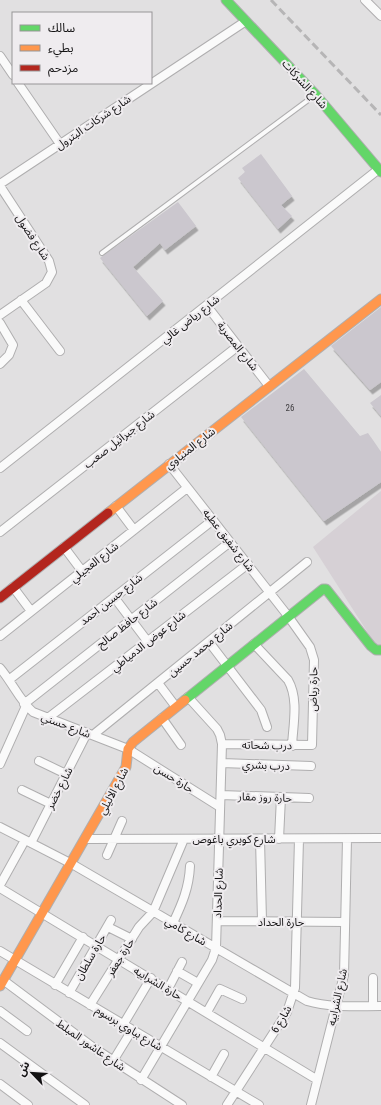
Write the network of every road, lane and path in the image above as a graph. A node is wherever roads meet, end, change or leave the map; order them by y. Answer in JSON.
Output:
{"nodes":[{"id":1,"x":226,"y":0,"type":"edge"},
{"id":2,"x":365,"y":0,"type":"edge"},
{"id":3,"x":381,"y":16,"type":"edge"},
{"id":4,"x":246,"y":21,"type":"junction"},
{"id":5,"x":0,"y":56,"type":"edge"},
{"id":6,"x":12,"y":74,"type":"edge"},
{"id":7,"x":152,"y":83,"type":"edge"},
{"id":8,"x":19,"y":84,"type":"edge"},
{"id":9,"x":151,"y":84,"type":"edge"},
{"id":10,"x":315,"y":94,"type":"junction"},
{"id":11,"x":60,"y":144,"type":"junction"},
{"id":12,"x":380,"y":170,"type":"edge"},
{"id":13,"x":0,"y":185,"type":"edge"},
{"id":14,"x":102,"y":253,"type":"dead end"},
{"id":15,"x":381,"y":299,"type":"edge"},
{"id":16,"x":21,"y":300,"type":"junction"},
{"id":17,"x":207,"y":306,"type":"junction"},
{"id":18,"x":0,"y":315,"type":"edge"},
{"id":19,"x":0,"y":323,"type":"edge"},
{"id":20,"x":238,"y":346,"type":"junction"},
{"id":21,"x":60,"y":351,"type":"dead end"},
{"id":22,"x":0,"y":364,"type":"edge"},
{"id":23,"x":269,"y":386,"type":"junction"},
{"id":24,"x":169,"y":464,"type":"junction"},
{"id":25,"x":0,"y":468,"type":"edge"},
{"id":26,"x":188,"y":488,"type":"junction"},
{"id":27,"x":116,"y":506,"type":"junction"},
{"id":28,"x":212,"y":520,"type":"junction"},
{"id":29,"x":134,"y":530,"type":"junction"},
{"id":30,"x":0,"y":532,"type":"edge"},
{"id":31,"x":230,"y":542,"type":"junction"},
{"id":32,"x":64,"y":547,"type":"junction"},
{"id":33,"x":307,"y":562,"type":"dead end"},
{"id":34,"x":248,"y":564,"type":"junction"},
{"id":35,"x":82,"y":571,"type":"junction"},
{"id":36,"x":13,"y":587,"type":"junction"},
{"id":37,"x":270,"y":592,"type":"junction"},
{"id":38,"x":114,"y":597,"type":"junction"},
{"id":39,"x":0,"y":598,"type":"edge"},
{"id":40,"x":32,"y":611,"type":"junction"},
{"id":41,"x":288,"y":616,"type":"junction"},
{"id":42,"x":131,"y":620,"type":"junction"},
{"id":43,"x":0,"y":636,"type":"edge"},
{"id":44,"x":148,"y":642,"type":"junction"},
{"id":45,"x":209,"y":642,"type":"junction"},
{"id":46,"x":254,"y":644,"type":"junction"},
{"id":47,"x":381,"y":650,"type":"edge"},
{"id":48,"x":227,"y":666,"type":"junction"},
{"id":49,"x":0,"y":668,"type":"edge"},
{"id":50,"x":10,"y":679,"type":"junction"},
{"id":51,"x":158,"y":683,"type":"junction"},
{"id":52,"x":188,"y":697,"type":"junction"},
{"id":53,"x":25,"y":705,"type":"junction"},
{"id":54,"x":176,"y":707,"type":"junction"},
{"id":55,"x":48,"y":718,"type":"junction"},
{"id":56,"x":162,"y":718,"type":"junction"},
{"id":57,"x":267,"y":727,"type":"dead end"},
{"id":58,"x":90,"y":734,"type":"junction"},
{"id":59,"x":222,"y":744,"type":"junction"},
{"id":60,"x":312,"y":745,"type":"joint"},
{"id":61,"x":181,"y":746,"type":"dead end"},
{"id":62,"x":292,"y":746,"type":"junction"},
{"id":63,"x":128,"y":749,"type":"junction"},
{"id":64,"x":1,"y":758,"type":"edge"},
{"id":65,"x":39,"y":761,"type":"dead end"},
{"id":66,"x":222,"y":763,"type":"junction"},
{"id":67,"x":311,"y":766,"type":"dead end"},
{"id":68,"x":66,"y":774,"type":"junction"},
{"id":69,"x":22,"y":790,"type":"dead end"},
{"id":70,"x":221,"y":795,"type":"junction"},
{"id":71,"x":281,"y":797,"type":"junction"},
{"id":72,"x":310,"y":798,"type":"dead end"},
{"id":73,"x":51,"y":804,"type":"junction"},
{"id":74,"x":220,"y":806,"type":"junction"},
{"id":75,"x":122,"y":821,"type":"dead end"},
{"id":76,"x":0,"y":827,"type":"edge"},
{"id":77,"x":347,"y":838,"type":"junction"},
{"id":78,"x":381,"y":838,"type":"edge"},
{"id":79,"x":86,"y":839,"type":"junction"},
{"id":80,"x":114,"y":839,"type":"junction"},
{"id":81,"x":184,"y":839,"type":"junction"},
{"id":82,"x":219,"y":839,"type":"junction"},
{"id":83,"x":260,"y":839,"type":"junction"},
{"id":84,"x":279,"y":839,"type":"junction"},
{"id":85,"x":299,"y":839,"type":"junction"},
{"id":86,"x":28,"y":841,"type":"junction"},
{"id":87,"x":107,"y":855,"type":"dead end"},
{"id":88,"x":72,"y":864,"type":"junction"},
{"id":89,"x":190,"y":866,"type":"dead end"},
{"id":90,"x":0,"y":886,"type":"edge"},
{"id":91,"x":153,"y":912,"type":"junction"},
{"id":92,"x":43,"y":913,"type":"junction"},
{"id":93,"x":217,"y":921,"type":"junction"},
{"id":94,"x":262,"y":922,"type":"junction"},
{"id":95,"x":297,"y":922,"type":"junction"},
{"id":96,"x":345,"y":922,"type":"junction"},
{"id":97,"x":173,"y":923,"type":"junction"},
{"id":98,"x":83,"y":937,"type":"junction"},
{"id":99,"x":132,"y":939,"type":"junction"},
{"id":100,"x":97,"y":945,"type":"junction"},
{"id":101,"x":216,"y":948,"type":"junction"},
{"id":102,"x":0,"y":951,"type":"edge"},
{"id":103,"x":119,"y":959,"type":"junction"},
{"id":104,"x":15,"y":961,"type":"junction"},
{"id":105,"x":182,"y":962,"type":"dead end"},
{"id":106,"x":177,"y":972,"type":"junction"},
{"id":107,"x":151,"y":978,"type":"junction"},
{"id":108,"x":373,"y":978,"type":"dead end"},
{"id":109,"x":2,"y":983,"type":"edge"},
{"id":110,"x":198,"y":983,"type":"junction"},
{"id":111,"x":55,"y":984,"type":"junction"},
{"id":112,"x":168,"y":989,"type":"junction"},
{"id":113,"x":69,"y":993,"type":"junction"},
{"id":114,"x":294,"y":994,"type":"junction"},
{"id":115,"x":242,"y":999,"type":"dead end"},
{"id":116,"x":187,"y":1001,"type":"junction"},
{"id":117,"x":90,"y":1005,"type":"junction"},
{"id":118,"x":336,"y":1006,"type":"junction"},
{"id":119,"x":377,"y":1006,"type":"edge"},
{"id":120,"x":0,"y":1011,"type":"edge"},
{"id":121,"x":207,"y":1012,"type":"junction"},
{"id":122,"x":123,"y":1025,"type":"junction"},
{"id":123,"x":132,"y":1030,"type":"junction"},
{"id":124,"x":27,"y":1031,"type":"dead end"},
{"id":125,"x":0,"y":1043,"type":"edge"},
{"id":126,"x":160,"y":1046,"type":"junction"},
{"id":127,"x":264,"y":1048,"type":"junction"},
{"id":128,"x":224,"y":1054,"type":"dead end"},
{"id":129,"x":114,"y":1061,"type":"junction"},
{"id":130,"x":211,"y":1077,"type":"junction"},
{"id":131,"x":316,"y":1079,"type":"junction"},
{"id":132,"x":141,"y":1080,"type":"junction"},
{"id":133,"x":0,"y":1084,"type":"edge"},
{"id":134,"x":236,"y":1092,"type":"junction"},
{"id":135,"x":28,"y":1105,"type":"edge"},
{"id":136,"x":85,"y":1105,"type":"edge"},
{"id":137,"x":182,"y":1105,"type":"edge"},
{"id":138,"x":227,"y":1105,"type":"edge"},
{"id":139,"x":259,"y":1105,"type":"edge"},
{"id":140,"x":311,"y":1105,"type":"edge"}],
"edges":[{"from":1,"to":4,"type":"street","name":"شارع الشركات"},
{"from":2,"to":3,"type":"street"},
{"from":4,"to":7,"type":"street","name":"شارع شركات البترول"},
{"from":4,"to":10,"type":"street","name":"شارع الشركات"},
{"from":5,"to":6,"type":"street"},
{"from":8,"to":11,"type":"street"},
{"from":9,"to":11,"type":"street","name":"شارع شركات البترول"},
{"from":10,"to":12,"type":"street","name":"شارع الشركات"},
{"from":10,"to":14,"type":"lane"},
{"from":11,"to":13,"type":"street","name":"شارع شركات البترول"},
{"from":12,"to":17,"type":"street","name":"شارع رياض غالي"},
{"from":13,"to":16,"type":"street","name":"شارع فضول"},
{"from":15,"to":23,"type":"street","name":"شارع المنياوي"},
{"from":16,"to":18,"type":"street","name":"شارع فضول"},
{"from":16,"to":21,"type":"street"},
{"from":17,"to":20,"type":"street","name":"شارع المصرية"},
{"from":17,"to":25,"type":"street","name":"شارع رياض غالي"},
{"from":19,"to":22,"type":"street"},
{"from":20,"to":23,"type":"street","name":"شارع المصرية"},
{"from":20,"to":30,"type":"street","name":"شارع جبرائيل صعب"},
{"from":23,"to":24,"type":"street","name":"شارع المنياوي"},
{"from":24,"to":26,"type":"street","name":"شارع شفيق عطيه"},
{"from":24,"to":27,"type":"street","name":"شارع المنياوي"},
{"from":26,"to":28,"type":"street","name":"شارع شفيق عطيه"},
{"from":26,"to":29,"type":"street","name":"شارع العجيلي"},
{"from":27,"to":29,"type":"street"},
{"from":27,"to":32,"type":"street","name":"شارع المنياوي"},
{"from":28,"to":31,"type":"street","name":"شارع شفيق عطيه"},
{"from":28,"to":38,"type":"street","name":"شارع حسين احمد"},
{"from":29,"to":35,"type":"street","name":"شارع العجيلي"},
{"from":31,"to":34,"type":"street","name":"شارع شفيق عطيه"},
{"from":31,"to":42,"type":"street","name":"شارع حافظ صالح"},
{"from":32,"to":35,"type":"street"},
{"from":32,"to":36,"type":"street","name":"شارع المنياوي"},
{"from":33,"to":37,"type":"street","name":"شارع محمد حسين"},
{"from":34,"to":37,"type":"street","name":"شارع شفيق عطيه"},
{"from":34,"to":44,"type":"street","name":"شارع عوض الدمياطي"},
{"from":35,"to":40,"type":"street","name":"شارع العجيلي"},
{"from":36,"to":39,"type":"street","name":"شارع المنياوي"},
{"from":36,"to":40,"type":"street"},
{"from":37,"to":41,"type":"street","name":"شارع شفيق عطيه"},
{"from":37,"to":45,"type":"street","name":"شارع محمد حسين"},
{"from":38,"to":42,"type":"street"},
{"from":38,"to":50,"type":"street","name":"شارع حسين احمد"},
{"from":40,"to":43,"type":"street","name":"شارع العجيلي"},
{"from":41,"to":46,"type":"street"},
{"from":41,"to":47,"type":"street"},
{"from":41,"to":60,"type":"street","name":"حارة رياض"},
{"from":42,"to":44,"type":"street"},
{"from":42,"to":53,"type":"street","name":"شارع حافظ صالح"},
{"from":44,"to":55,"type":"street","name":"شارع عوض الدمياطي"},
{"from":45,"to":48,"type":"street"},
{"from":45,"to":51,"type":"street","name":"شارع محمد حسين"},
{"from":46,"to":48,"type":"street"},
{"from":46,"to":62,"type":"street"},
{"from":48,"to":52,"type":"street"},
{"from":48,"to":57,"type":"street"},
{"from":49,"to":50,"type":"street"},
{"from":50,"to":53,"type":"street"},
{"from":51,"to":54,"type":"street"},
{"from":51,"to":58,"type":"street","name":"شارع محمد حسين"},
{"from":52,"to":54,"type":"street"},
{"from":52,"to":59,"type":"street","name":"شارع الحداد"},
{"from":53,"to":55,"type":"street","name":"شارع حسني"},
{"from":53,"to":64,"type":"street"},
{"from":54,"to":56,"type":"street"},
{"from":55,"to":58,"type":"street","name":"شارع حسني"},
{"from":56,"to":61,"type":"street"},
{"from":56,"to":63,"type":"street"},
{"from":58,"to":63,"type":"street","name":"شارع حسني"},
{"from":58,"to":68,"type":"street","name":"شارع خضر"},
{"from":59,"to":62,"type":"street","name":"درب شحاته"},
{"from":59,"to":66,"type":"street","name":"شارع الحداد"},
{"from":60,"to":62,"type":"street","name":"درب شحاته"},
{"from":63,"to":74,"type":"street","name":"حارة حسن"},
{"from":63,"to":79,"type":"street","name":"شارع الاليلي"},
{"from":65,"to":68,"type":"street"},
{"from":66,"to":67,"type":"street","name":"درب بشري"},
{"from":66,"to":70,"type":"street","name":"شارع الحداد"},
{"from":68,"to":73,"type":"street","name":"شارع خضر"},
{"from":69,"to":73,"type":"street"},
{"from":70,"to":71,"type":"street","name":"حارة روز مقار"},
{"from":70,"to":74,"type":"street","name":"شارع الحداد"},
{"from":71,"to":72,"type":"street","name":"حارة روز مقار"},
{"from":71,"to":84,"type":"street"},
{"from":73,"to":86,"type":"street","name":"شارع خضر"},
{"from":74,"to":82,"type":"street","name":"شارع الحداد"},
{"from":75,"to":80,"type":"street"},
{"from":76,"to":86,"type":"street","name":"شارع كامي"},
{"from":77,"to":78,"type":"street","name":"شارع كوبري باغوص"},
{"from":77,"to":85,"type":"street","name":"شارع كوبري باغوص"},
{"from":77,"to":96,"type":"street","name":"شارع الشرابيه"},
{"from":79,"to":80,"type":"street","name":"شارع كوبري باغوص"},
{"from":79,"to":88,"type":"street","name":"شارع الاليلي"},
{"from":80,"to":81,"type":"street","name":"شارع كوبري باغوص"},
{"from":80,"to":87,"type":"street"},
{"from":81,"to":82,"type":"street","name":"شارع كوبري باغوص"},
{"from":81,"to":91,"type":"street","name":"حارة جعفر"},
{"from":82,"to":83,"type":"street","name":"شارع كوبري باغوص"},
{"from":82,"to":93,"type":"street","name":"شارع الحداد"},
{"from":83,"to":84,"type":"street","name":"شارع كوبري باغوص"},
{"from":83,"to":94,"type":"street"},
{"from":84,"to":85,"type":"street","name":"شارع كوبري باغوص"},
{"from":85,"to":95,"type":"street","name":"شارع 6"},
{"from":86,"to":88,"type":"street","name":"شارع كامي"},
{"from":86,"to":90,"type":"street","name":"شارع خضر"},
{"from":88,"to":91,"type":"street","name":"شارع كامي"},
{"from":88,"to":92,"type":"street","name":"شارع الاليلي"},
{"from":89,"to":97,"type":"street"},
{"from":90,"to":92,"type":"street","name":"حارة الشرابيه"},
{"from":91,"to":97,"type":"street","name":"شارع كامي"},
{"from":91,"to":99,"type":"street","name":"حارة جعفر"},
{"from":92,"to":98,"type":"street","name":"حارة الشرابيه"},
{"from":92,"to":104,"type":"street","name":"شارع الاليلي"},
{"from":93,"to":94,"type":"street","name":"حارة الحداد"},
{"from":93,"to":101,"type":"street","name":"شارع الحداد"},
{"from":94,"to":95,"type":"street","name":"حارة الحداد"},
{"from":95,"to":96,"type":"street","name":"حارة الحداد"},
{"from":95,"to":114,"type":"street","name":"شارع 6"},
{"from":96,"to":118,"type":"street","name":"شارع الشرابيه"},
{"from":97,"to":101,"type":"street","name":"شارع كامي"},
{"from":98,"to":100,"type":"street","name":"حارة الشرابيه"},
{"from":98,"to":111,"type":"street"},
{"from":99,"to":100,"type":"street","name":"حارة سلطان"},
{"from":99,"to":103,"type":"street","name":"حارة جعفر"},
{"from":100,"to":103,"type":"street","name":"حارة الشرابيه"},
{"from":100,"to":113,"type":"street","name":"حارة سلطان"},
{"from":101,"to":110,"type":"street","name":"شارع الحداد"},
{"from":101,"to":114,"type":"street","name":"شارع كامي"},
{"from":102,"to":104,"type":"street","name":"شارع بباوي برسوم"},
{"from":103,"to":107,"type":"street","name":"حارة الشرابيه"},
{"from":103,"to":117,"type":"street","name":"حارة جعفر"},
{"from":104,"to":109,"type":"street","name":"شارع الاليلي"},
{"from":104,"to":111,"type":"street","name":"شارع بباوي برسوم"},
{"from":105,"to":106,"type":"street"},
{"from":106,"to":110,"type":"street"},
{"from":106,"to":112,"type":"street"},
{"from":107,"to":112,"type":"street","name":"حارة الشرابيه"},
{"from":107,"to":122,"type":"street"},
{"from":108,"to":119,"type":"street"},
{"from":109,"to":129,"type":"street","name":"شارع عاشور المبلط"},
{"from":110,"to":116,"type":"street","name":"شارع الحداد"},
{"from":111,"to":113,"type":"street","name":"شارع بباوي برسوم"},
{"from":112,"to":116,"type":"street","name":"حارة الشرابيه"},
{"from":113,"to":117,"type":"street","name":"شارع بباوي برسوم"},
{"from":114,"to":118,"type":"street","name":"شارع كامي"},
{"from":114,"to":127,"type":"street","name":"شارع 6"},
{"from":115,"to":121,"type":"street"},
{"from":116,"to":121,"type":"street","name":"حارة الشرابيه"},
{"from":116,"to":126,"type":"street","name":"شارع الحداد"},
{"from":117,"to":122,"type":"street","name":"شارع بباوي برسوم"},
{"from":118,"to":119,"type":"street","name":"شارع كامي"},
{"from":118,"to":131,"type":"street","name":"شارع الشرابيه"},
{"from":120,"to":124,"type":"street"},
{"from":121,"to":127,"type":"street","name":"حارة الشرابيه"},
{"from":122,"to":123,"type":"street","name":"شارع بباوي برسوم"},
{"from":123,"to":126,"type":"street","name":"شارع بباوي برسوم"},
{"from":123,"to":129,"type":"street"},
{"from":125,"to":136,"type":"street"},
{"from":126,"to":130,"type":"street","name":"شارع بباوي برسوم"},
{"from":126,"to":132,"type":"street","name":"شارع الحداد"},
{"from":127,"to":131,"type":"street","name":"حارة الشرابيه"},
{"from":127,"to":134,"type":"street","name":"شارع 6"},
{"from":128,"to":130,"type":"street"},
{"from":129,"to":132,"type":"street","name":"شارع عاشور المبلط"},
{"from":130,"to":134,"type":"street","name":"شارع بباوي برسوم"},
{"from":131,"to":140,"type":"street","name":"شارع الشرابيه"},
{"from":132,"to":137,"type":"street","name":"شارع عاشور المبلط"},
{"from":133,"to":135,"type":"street"},
{"from":134,"to":138,"type":"street","name":"شارع 6"},
{"from":134,"to":139,"type":"street","name":"شارع بباوي برسوم"}]}
